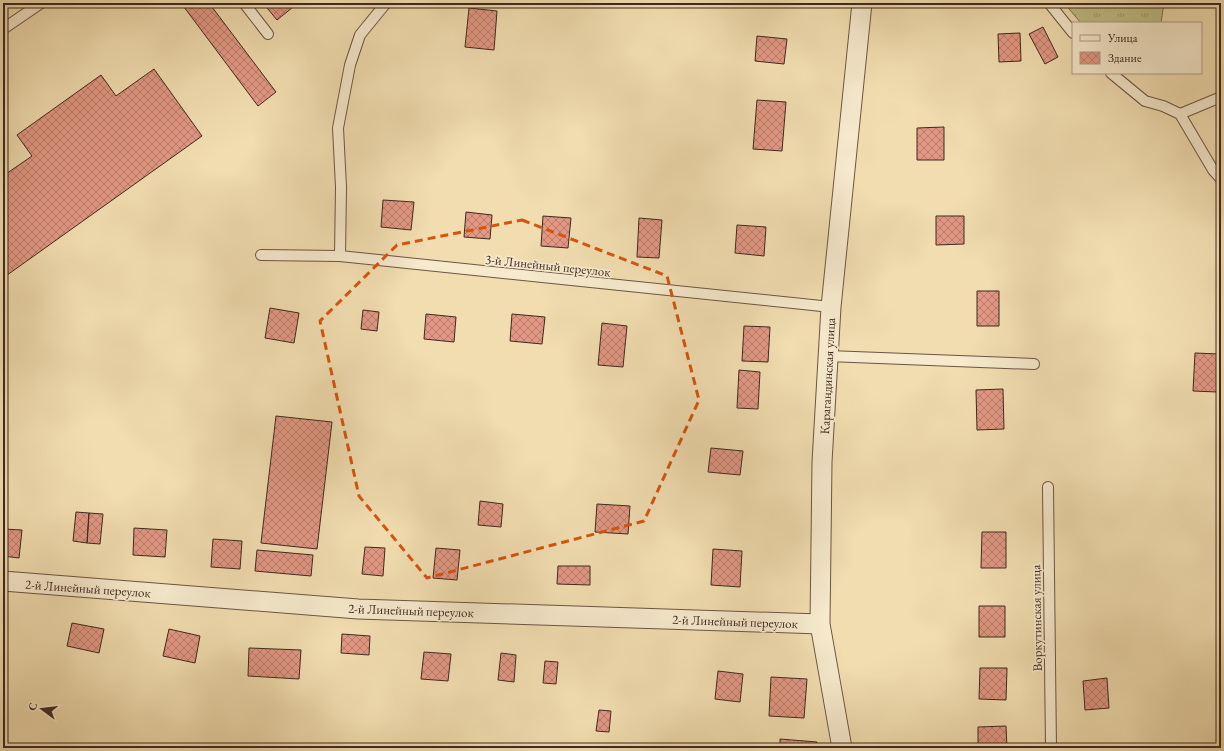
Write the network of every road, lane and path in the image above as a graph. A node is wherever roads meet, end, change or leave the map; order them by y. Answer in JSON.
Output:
{"nodes":[{"id":1,"x":41,"y":3,"type":"edge"},
{"id":2,"x":244,"y":3,"type":"edge"},
{"id":3,"x":386,"y":3,"type":"edge"},
{"id":4,"x":862,"y":3,"type":"edge"},
{"id":5,"x":1049,"y":3,"type":"edge"},
{"id":6,"x":3,"y":29,"type":"edge"},
{"id":7,"x":1072,"y":32,"type":"edge"},
{"id":8,"x":268,"y":34,"type":"dead end"},
{"id":9,"x":1113,"y":74,"type":"edge"},
{"id":10,"x":1221,"y":97,"type":"edge"},
{"id":11,"x":1180,"y":114,"type":"junction"},
{"id":12,"x":1221,"y":179,"type":"edge"},
{"id":13,"x":261,"y":255,"type":"dead end"},
{"id":14,"x":340,"y":256,"type":"junction"},
{"id":15,"x":831,"y":307,"type":"junction"},
{"id":16,"x":828,"y":356,"type":"junction"},
{"id":17,"x":1034,"y":364,"type":"dead end"},
{"id":18,"x":1048,"y":487,"type":"dead end"},
{"id":19,"x":3,"y":581,"type":"edge"},
{"id":20,"x":820,"y":624,"type":"junction"},
{"id":21,"x":842,"y":748,"type":"edge"},
{"id":22,"x":1051,"y":748,"type":"edge"}],
"edges":[{"from":1,"to":6,"type":"lane"},
{"from":2,"to":8,"type":"lane"},
{"from":3,"to":14,"type":"lane"},
{"from":4,"to":15,"type":"street","name":"Карагандинская улица"},
{"from":5,"to":7,"type":"lane"},
{"from":9,"to":11,"type":"lane"},
{"from":10,"to":11,"type":"lane"},
{"from":11,"to":12,"type":"lane"},
{"from":13,"to":14,"type":"lane","name":"3-й Линейный переулок"},
{"from":14,"to":15,"type":"lane","name":"3-й Линейный переулок"},
{"from":15,"to":16,"type":"street","name":"Карагандинская улица"},
{"from":16,"to":17,"type":"lane"},
{"from":16,"to":20,"type":"street","name":"Карагандинская улица"},
{"from":18,"to":22,"type":"lane","name":"Воркутинская улица"},
{"from":19,"to":20,"type":"street","name":"2-й Линейный переулок"},
{"from":20,"to":21,"type":"street","name":"Карагандинская улица"}]}
